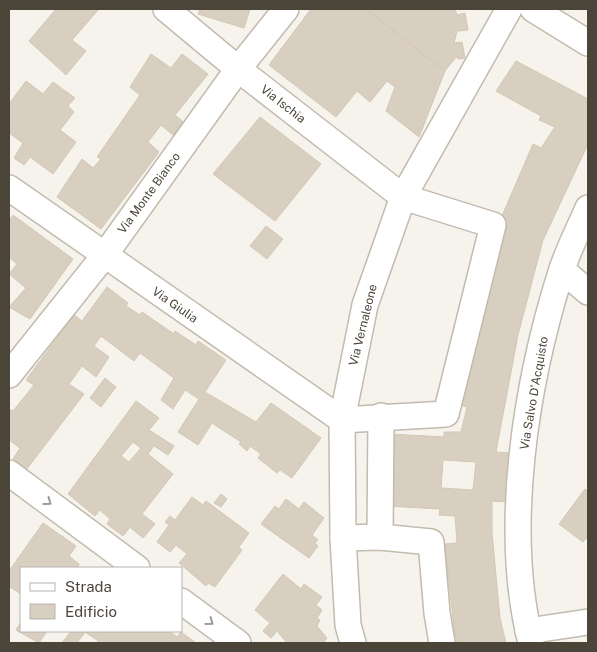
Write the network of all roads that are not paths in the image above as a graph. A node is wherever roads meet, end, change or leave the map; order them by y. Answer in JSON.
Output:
{"nodes":[{"id":1,"x":166,"y":9,"type":"edge"},
{"id":2,"x":286,"y":9,"type":"edge"},
{"id":3,"x":509,"y":9,"type":"edge"},
{"id":4,"x":533,"y":9,"type":"edge"},
{"id":5,"x":588,"y":43,"type":"edge"},
{"id":6,"x":238,"y":69,"type":"junction"},
{"id":7,"x":9,"y":188,"type":"edge"},
{"id":8,"x":402,"y":197,"type":"junction"},
{"id":9,"x":588,"y":208,"type":"edge"},
{"id":10,"x":104,"y":256,"type":"junction"},
{"id":11,"x":562,"y":270,"type":"junction"},
{"id":12,"x":588,"y":292,"type":"edge"},
{"id":13,"x":9,"y":375,"type":"edge"},
{"id":14,"x":381,"y":416,"type":"junction"},
{"id":15,"x":342,"y":420,"type":"junction"},
{"id":16,"x":9,"y":473,"type":"edge"},
{"id":17,"x":380,"y":537,"type":"junction"},
{"id":18,"x":343,"y":538,"type":"junction"},
{"id":19,"x":136,"y":567,"type":"edge"},
{"id":20,"x":182,"y":602,"type":"edge"},
{"id":21,"x":588,"y":622,"type":"edge"},
{"id":22,"x":530,"y":637,"type":"edge"},
{"id":23,"x":238,"y":643,"type":"edge"},
{"id":24,"x":352,"y":643,"type":"edge"},
{"id":25,"x":442,"y":643,"type":"edge"}],
"edges":[{"from":1,"to":6,"type":"street","name":"Via Ischia"},
{"from":2,"to":6,"type":"street","name":"Via Monte Bianco"},
{"from":3,"to":8,"type":"street","name":"Via Vernaleone"},
{"from":4,"to":5,"type":"street"},
{"from":6,"to":8,"type":"street","name":"Via Ischia"},
{"from":6,"to":10,"type":"street","name":"Via Monte Bianco"},
{"from":7,"to":10,"type":"street","name":"Via Giulia"},
{"from":8,"to":14,"type":"street"},
{"from":8,"to":15,"type":"street","name":"Via Vernaleone"},
{"from":9,"to":11,"type":"street","name":"Via Salvo D'Acquisto"},
{"from":10,"to":13,"type":"street","name":"Via Monte Bianco"},
{"from":10,"to":15,"type":"street","name":"Via Giulia"},
{"from":11,"to":12,"type":"street"},
{"from":11,"to":22,"type":"street","name":"Via Salvo D'Acquisto"},
{"from":14,"to":15,"type":"street"},
{"from":14,"to":17,"type":"street"},
{"from":15,"to":18,"type":"street","name":"Via Vernaleone"},
{"from":16,"to":19,"type":"street","one_way":true},
{"from":17,"to":18,"type":"street"},
{"from":17,"to":25,"type":"street"},
{"from":18,"to":24,"type":"street","name":"Via Vernaleone"},
{"from":20,"to":23,"type":"street","one_way":true},
{"from":21,"to":22,"type":"street"}]}
